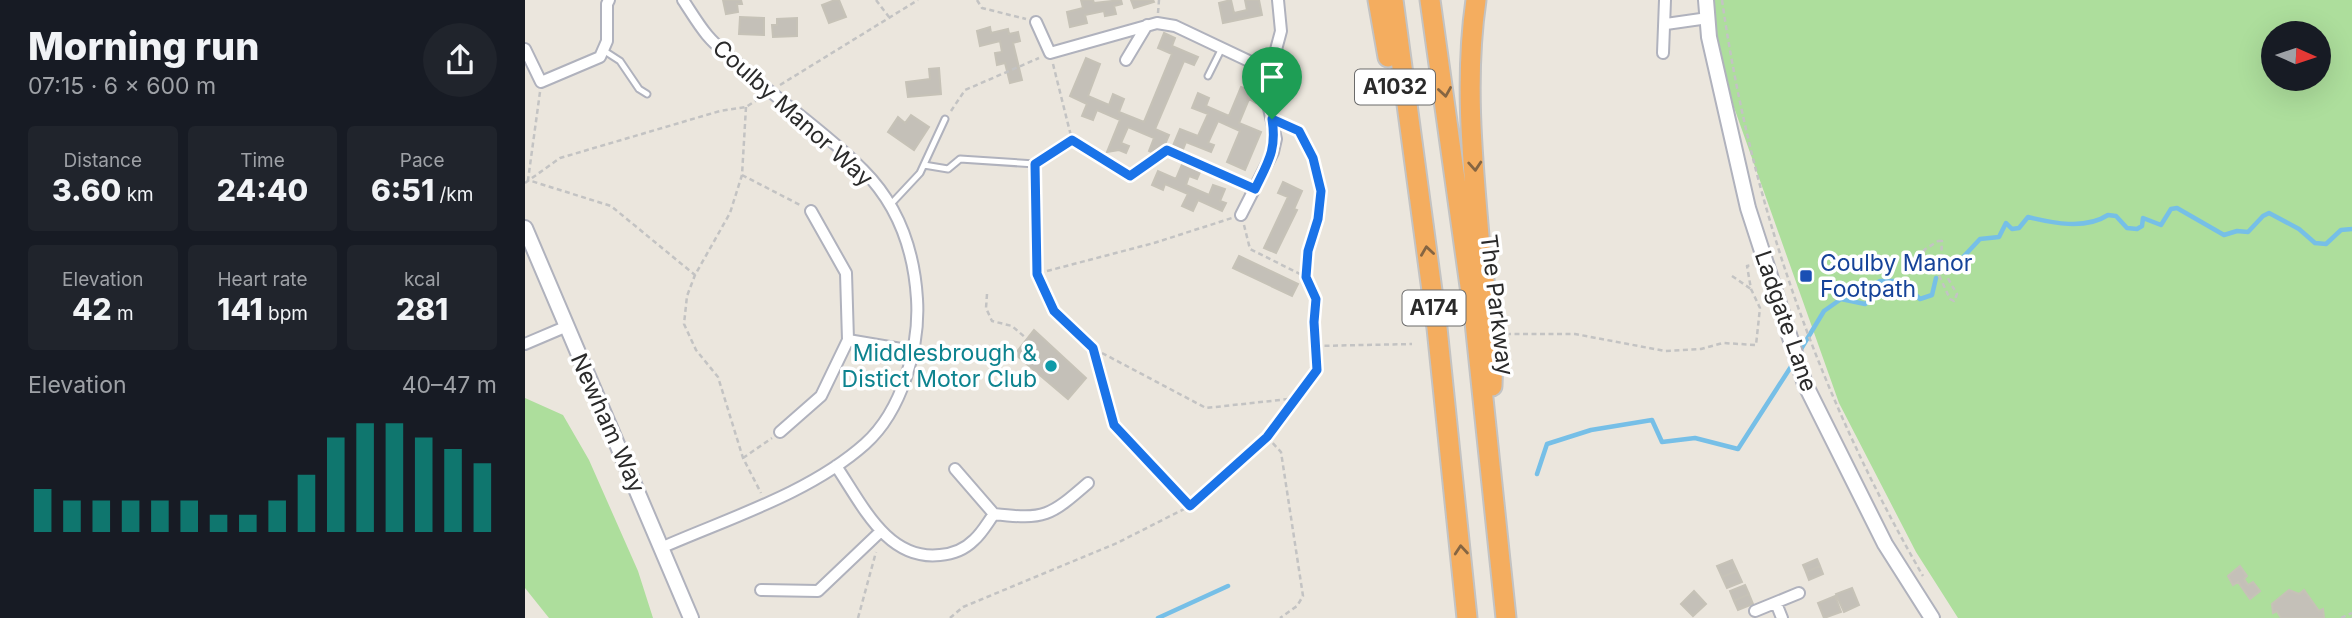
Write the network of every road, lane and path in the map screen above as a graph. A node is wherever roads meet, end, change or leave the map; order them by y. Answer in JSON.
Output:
{"nodes":[{"id":1,"x":609,"y":0,"type":"edge"},
{"id":2,"x":683,"y":0,"type":"edge"},
{"id":3,"x":876,"y":0,"type":"edge"},
{"id":4,"x":918,"y":0,"type":"edge"},
{"id":5,"x":978,"y":0,"type":"edge"},
{"id":6,"x":1278,"y":0,"type":"edge"},
{"id":7,"x":1378,"y":0,"type":"edge"},
{"id":8,"x":1392,"y":0,"type":"edge"},
{"id":9,"x":1430,"y":0,"type":"edge"},
{"id":10,"x":1476,"y":0,"type":"edge"},
{"id":11,"x":1665,"y":0,"type":"edge"},
{"id":12,"x":1706,"y":0,"type":"edge"},
{"id":13,"x":1722,"y":0,"type":"edge"},
{"id":14,"x":889,"y":17,"type":"junction"},
{"id":15,"x":1708,"y":18,"type":"junction"},
{"id":16,"x":1036,"y":22,"type":"joint"},
{"id":17,"x":1666,"y":24,"type":"junction"},
{"id":18,"x":1147,"y":25,"type":"junction"},
{"id":19,"x":1222,"y":48,"type":"junction"},
{"id":20,"x":525,"y":49,"type":"edge"},
{"id":21,"x":603,"y":50,"type":"junction"},
{"id":22,"x":1050,"y":53,"type":"junction"},
{"id":23,"x":1663,"y":53,"type":"dead end"},
{"id":24,"x":1126,"y":60,"type":"dead end"},
{"id":25,"x":1270,"y":71,"type":"junction"},
{"id":26,"x":1208,"y":76,"type":"dead end"},
{"id":27,"x":541,"y":82,"type":"junction"},
{"id":28,"x":769,"y":92,"type":"junction"},
{"id":29,"x":647,"y":94,"type":"dead end"},
{"id":30,"x":746,"y":107,"type":"junction"},
{"id":31,"x":945,"y":119,"type":"joint"},
{"id":32,"x":1272,"y":119,"type":"junction"},
{"id":33,"x":1072,"y":140,"type":"junction"},
{"id":34,"x":1035,"y":164,"type":"junction"},
{"id":35,"x":923,"y":165,"type":"junction"},
{"id":36,"x":1416,"y":174,"type":"junction"},
{"id":37,"x":742,"y":175,"type":"junction"},
{"id":38,"x":526,"y":181,"type":"edge"},
{"id":39,"x":1255,"y":189,"type":"junction"},
{"id":40,"x":891,"y":204,"type":"junction"},
{"id":41,"x":811,"y":211,"type":"joint"},
{"id":42,"x":1241,"y":215,"type":"junction"},
{"id":43,"x":525,"y":228,"type":"edge"},
{"id":44,"x":1938,"y":241,"type":"joint"},
{"id":45,"x":1747,"y":266,"type":"dead end"},
{"id":46,"x":1037,"y":274,"type":"junction"},
{"id":47,"x":695,"y":275,"type":"junction"},
{"id":48,"x":1732,"y":276,"type":"dead end"},
{"id":49,"x":1306,"y":277,"type":"junction"},
{"id":50,"x":1751,"y":289,"type":"junction"},
{"id":51,"x":987,"y":294,"type":"dead end"},
{"id":52,"x":565,"y":327,"type":"junction"},
{"id":53,"x":1506,"y":334,"type":"dead end"},
{"id":54,"x":1027,"y":339,"type":"dead end"},
{"id":55,"x":848,"y":340,"type":"junction"},
{"id":56,"x":525,"y":344,"type":"edge"},
{"id":57,"x":1412,"y":344,"type":"dead end"},
{"id":58,"x":1316,"y":346,"type":"junction"},
{"id":59,"x":1093,"y":348,"type":"junction"},
{"id":60,"x":913,"y":351,"type":"junction"},
{"id":61,"x":1298,"y":398,"type":"junction"},
{"id":62,"x":780,"y":432,"type":"joint"},
{"id":63,"x":1267,"y":437,"type":"junction"},
{"id":64,"x":1489,"y":446,"type":"junction"},
{"id":65,"x":743,"y":458,"type":"junction"},
{"id":66,"x":836,"y":466,"type":"junction"},
{"id":67,"x":955,"y":469,"type":"dead end"},
{"id":68,"x":1088,"y":484,"type":"dead end"},
{"id":69,"x":765,"y":502,"type":"junction"},
{"id":70,"x":1190,"y":506,"type":"junction"},
{"id":71,"x":994,"y":514,"type":"junction"},
{"id":72,"x":880,"y":532,"type":"junction"},
{"id":73,"x":663,"y":547,"type":"junction"},
{"id":74,"x":1924,"y":578,"type":"dead end"},
{"id":75,"x":761,"y":590,"type":"dead end"},
{"id":76,"x":1799,"y":593,"type":"dead end"},
{"id":77,"x":1776,"y":603,"type":"junction"},
{"id":78,"x":1755,"y":611,"type":"dead end"},
{"id":79,"x":2352,"y":612,"type":"edge"},
{"id":80,"x":691,"y":618,"type":"edge"},
{"id":81,"x":858,"y":618,"type":"edge"},
{"id":82,"x":950,"y":618,"type":"edge"},
{"id":83,"x":1280,"y":618,"type":"edge"},
{"id":84,"x":1467,"y":618,"type":"edge"},
{"id":85,"x":1506,"y":618,"type":"edge"},
{"id":86,"x":1782,"y":618,"type":"edge"},
{"id":87,"x":1932,"y":618,"type":"edge"},
{"id":88,"x":2341,"y":618,"type":"edge"}],
"edges":[{"from":1,"to":21,"type":"street"},
{"from":2,"to":28,"type":"street","name":"Coulby Manor Way"},
{"from":3,"to":14,"type":"path"},
{"from":4,"to":14,"type":"path"},
{"from":5,"to":16,"type":"path"},
{"from":6,"to":25,"type":"street"},
{"from":7,"to":36,"type":"highway","number":"A1032"},
{"from":8,"to":36,"type":"highway","number":"A174"},
{"from":9,"to":64,"type":"highway","name":"The Parkway","number":"A174","one_way":true},
{"from":10,"to":64,"type":"highway","number":"A174","one_way":true},
{"from":11,"to":17,"type":"street"},
{"from":12,"to":15,"type":"main road","name":"Ladgate Lane"},
{"from":13,"to":74,"type":"path"},
{"from":14,"to":28,"type":"path"},
{"from":15,"to":17,"type":"street"},
{"from":15,"to":87,"type":"main road","name":"Ladgate Lane"},
{"from":16,"to":22,"type":"street"},
{"from":17,"to":23,"type":"street"},
{"from":18,"to":19,"type":"street"},
{"from":18,"to":22,"type":"street"},
{"from":18,"to":24,"type":"street"},
{"from":19,"to":25,"type":"street"},
{"from":19,"to":26,"type":"lane"},
{"from":20,"to":27,"type":"street"},
{"from":21,"to":27,"type":"street"},
{"from":21,"to":29,"type":"lane"},
{"from":22,"to":31,"type":"path"},
{"from":22,"to":33,"type":"path"},
{"from":25,"to":32,"type":"street"},
{"from":27,"to":38,"type":"path"},
{"from":28,"to":30,"type":"path"},
{"from":28,"to":40,"type":"street","name":"Coulby Manor Way"},
{"from":30,"to":37,"type":"path"},
{"from":30,"to":38,"type":"path"},
{"from":31,"to":35,"type":"lane"},
{"from":32,"to":39,"type":"street"},
{"from":32,"to":49,"type":"path"},
{"from":33,"to":34,"type":"path"},
{"from":33,"to":39,"type":"path"},
{"from":34,"to":35,"type":"lane"},
{"from":34,"to":46,"type":"lane"},
{"from":35,"to":40,"type":"lane"},
{"from":84,"to":36,"type":"highway","number":"A174","one_way":true},
{"from":37,"to":41,"type":"path"},
{"from":37,"to":47,"type":"path"},
{"from":38,"to":47,"type":"path"},
{"from":39,"to":42,"type":"street"},
{"from":40,"to":60,"type":"street","name":"Coulby Manor Way"},
{"from":41,"to":55,"type":"street"},
{"from":42,"to":46,"type":"path"},
{"from":42,"to":49,"type":"path"},
{"from":43,"to":52,"type":"main road","name":"Newham Way"},
{"from":44,"to":44,"type":"path"},
{"from":45,"to":50,"type":"path"},
{"from":46,"to":59,"type":"lane"},
{"from":47,"to":65,"type":"path"},
{"from":48,"to":50,"type":"path"},
{"from":49,"to":58,"type":"path"},
{"from":50,"to":53,"type":"path"},
{"from":51,"to":54,"type":"path"},
{"from":52,"to":56,"type":"street"},
{"from":52,"to":73,"type":"main road","name":"Newham Way"},
{"from":55,"to":60,"type":"street"},
{"from":55,"to":62,"type":"street"},
{"from":57,"to":58,"type":"path"},
{"from":58,"to":61,"type":"path"},
{"from":59,"to":61,"type":"path"},
{"from":59,"to":70,"type":"path"},
{"from":60,"to":66,"type":"street","name":"Coulby Manor Way"},
{"from":61,"to":63,"type":"path"},
{"from":62,"to":65,"type":"path"},
{"from":63,"to":70,"type":"path"},
{"from":63,"to":83,"type":"path"},
{"from":64,"to":85,"type":"highway","name":"The Parkway","number":"A174"},
{"from":65,"to":69,"type":"path"},
{"from":66,"to":69,"type":"street","name":"Coulby Manor Way"},
{"from":66,"to":72,"type":"street"},
{"from":67,"to":71,"type":"street"},
{"from":68,"to":71,"type":"street"},
{"from":69,"to":73,"type":"street","name":"Coulby Manor Way"},
{"from":70,"to":82,"type":"path"},
{"from":71,"to":72,"type":"street"},
{"from":72,"to":75,"type":"street"},
{"from":72,"to":81,"type":"path"},
{"from":73,"to":80,"type":"main road","name":"Newham Way"},
{"from":76,"to":77,"type":"street"},
{"from":77,"to":78,"type":"street"},
{"from":77,"to":86,"type":"street"},
{"from":79,"to":88,"type":"path"}]}
